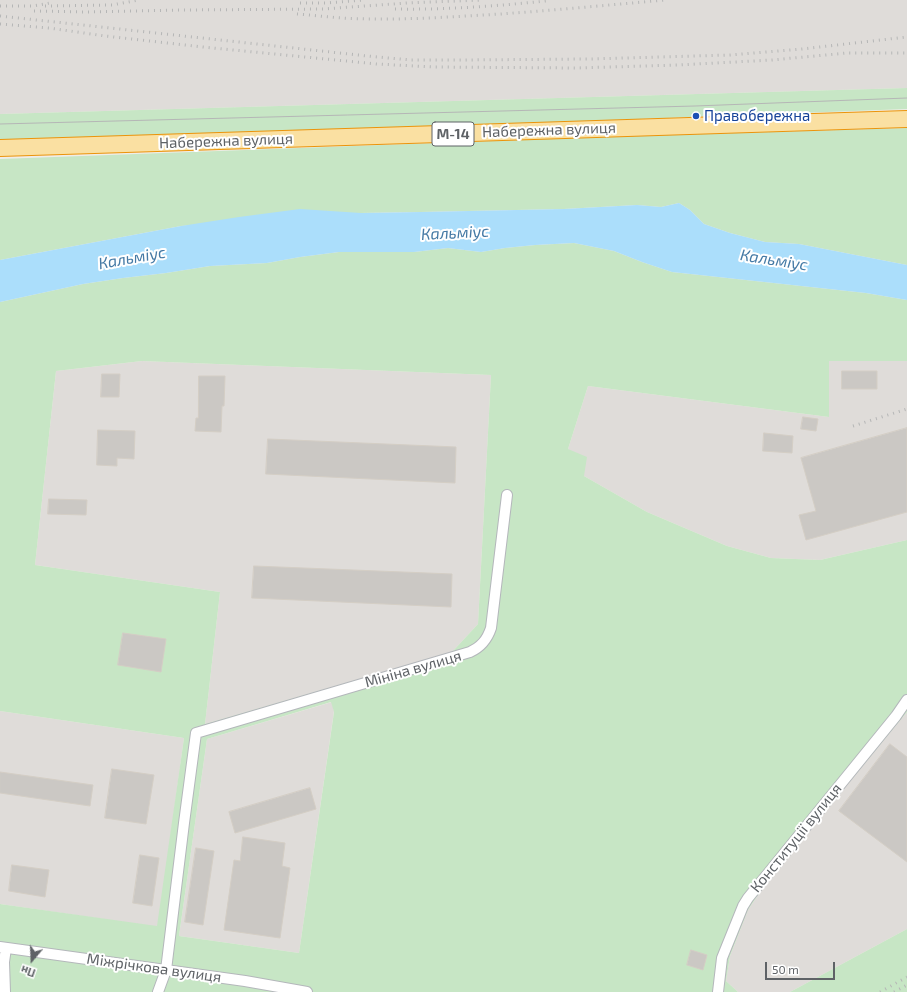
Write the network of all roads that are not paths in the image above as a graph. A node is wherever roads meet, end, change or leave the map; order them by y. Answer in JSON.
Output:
{"nodes":[{"id":1,"x":907,"y":119,"type":"edge"},
{"id":2,"x":0,"y":148,"type":"edge"},
{"id":3,"x":507,"y":495,"type":"dead end"},
{"id":4,"x":907,"y":700,"type":"edge"},
{"id":5,"x":3,"y":947,"type":"edge"},
{"id":6,"x":166,"y":970,"type":"junction"},
{"id":7,"x":5,"y":992,"type":"edge"},
{"id":8,"x":158,"y":992,"type":"edge"},
{"id":9,"x":307,"y":992,"type":"edge"},
{"id":10,"x":718,"y":992,"type":"edge"}],
"edges":[{"from":1,"to":2,"type":"highway","name":"Набережна вулиця","number":"М-14"},
{"from":3,"to":6,"type":"street","name":"Мініна вулиця"},
{"from":4,"to":10,"type":"street","name":"Конституції вулиця"},
{"from":5,"to":6,"type":"street","name":"Міжрічкова вулиця"},
{"from":5,"to":7,"type":"street"},
{"from":6,"to":8,"type":"street"},
{"from":6,"to":9,"type":"street","name":"Міжрічкова вулиця"}]}
